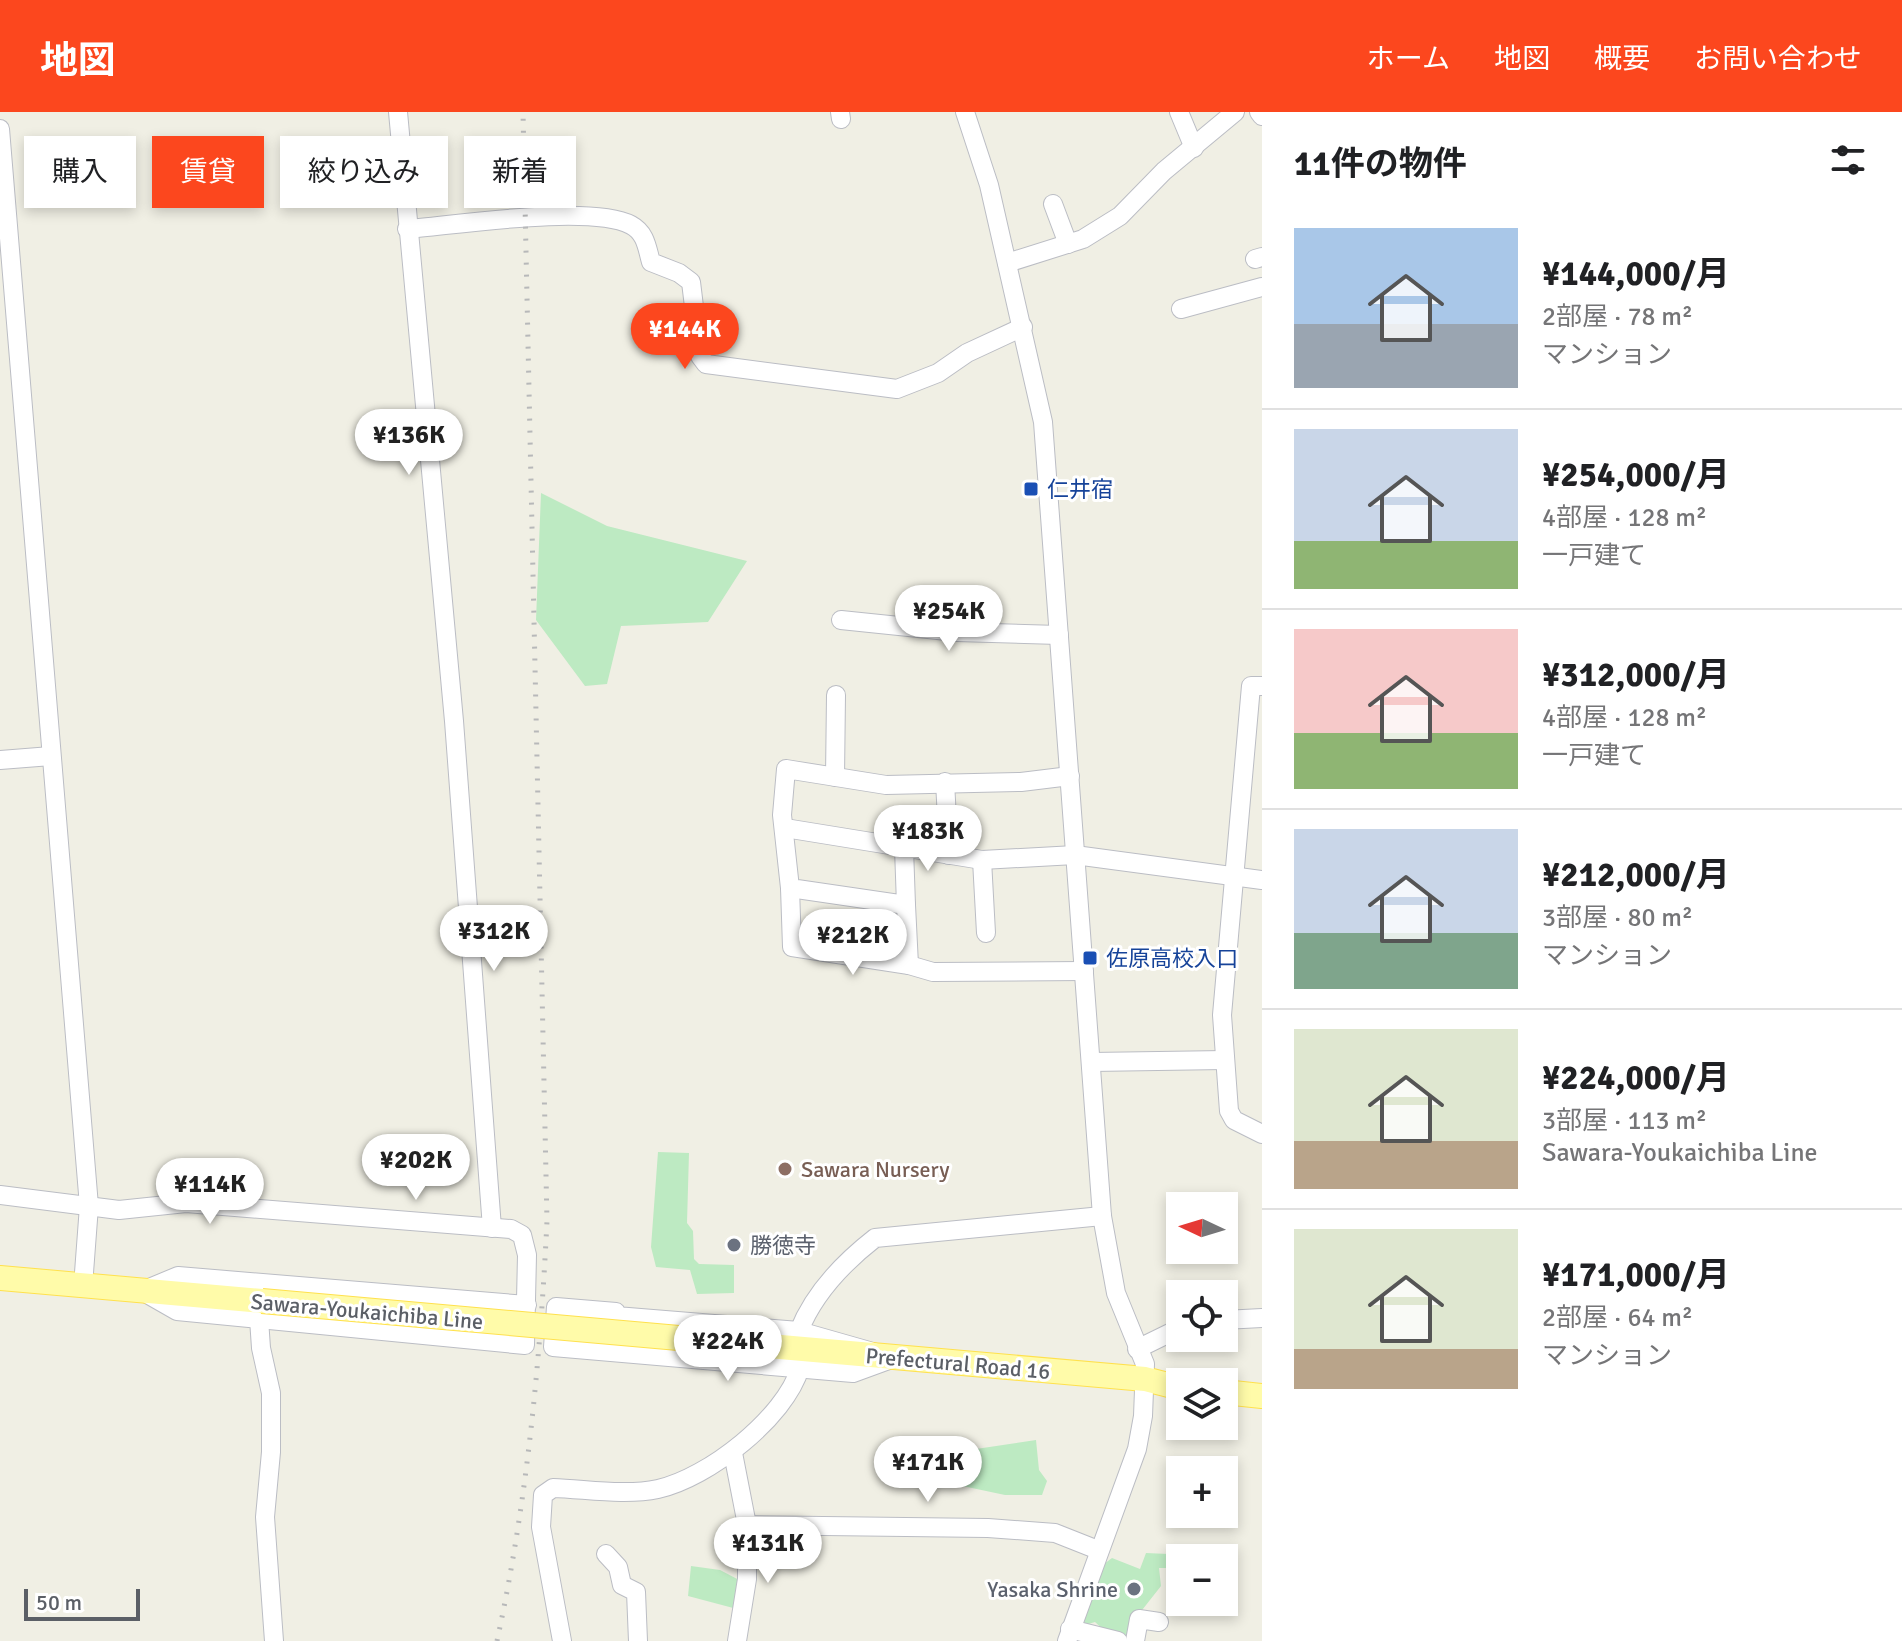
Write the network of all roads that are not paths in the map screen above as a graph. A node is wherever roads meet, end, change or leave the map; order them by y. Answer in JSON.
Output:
{"nodes":[{"id":1,"x":398,"y":112,"type":"edge"},
{"id":2,"x":965,"y":112,"type":"edge"},
{"id":3,"x":1179,"y":112,"type":"edge"},
{"id":4,"x":1235,"y":112,"type":"edge"},
{"id":5,"x":0,"y":129,"type":"edge"},
{"id":6,"x":1194,"y":148,"type":"junction"},
{"id":7,"x":1053,"y":204,"type":"dead end"},
{"id":8,"x":407,"y":229,"type":"junction"},
{"id":9,"x":1068,"y":244,"type":"junction"},
{"id":10,"x":1007,"y":263,"type":"junction"},
{"id":11,"x":1262,"y":287,"type":"edge"},
{"id":12,"x":1181,"y":309,"type":"dead end"},
{"id":13,"x":1023,"y":327,"type":"junction"},
{"id":14,"x":841,"y":620,"type":"dead end"},
{"id":15,"x":1059,"y":635,"type":"junction"},
{"id":16,"x":1262,"y":686,"type":"edge"},
{"id":17,"x":836,"y":695,"type":"dead end"},
{"id":18,"x":51,"y":756,"type":"junction"},
{"id":19,"x":0,"y":760,"type":"edge"},
{"id":20,"x":1070,"y":776,"type":"junction"},
{"id":21,"x":835,"y":777,"type":"junction"},
{"id":22,"x":945,"y":782,"type":"junction"},
{"id":23,"x":785,"y":828,"type":"junction"},
{"id":24,"x":904,"y":848,"type":"junction"},
{"id":25,"x":949,"y":855,"type":"junction"},
{"id":26,"x":1075,"y":855,"type":"junction"},
{"id":27,"x":982,"y":860,"type":"junction"},
{"id":28,"x":1235,"y":873,"type":"junction"},
{"id":29,"x":1262,"y":880,"type":"edge"},
{"id":30,"x":790,"y":888,"type":"junction"},
{"id":31,"x":906,"y":905,"type":"junction"},
{"id":32,"x":986,"y":933,"type":"dead end"},
{"id":33,"x":909,"y":965,"type":"junction"},
{"id":34,"x":1084,"y":971,"type":"junction"},
{"id":35,"x":1225,"y":1060,"type":"junction"},
{"id":36,"x":1091,"y":1062,"type":"junction"},
{"id":37,"x":1262,"y":1134,"type":"edge"},
{"id":38,"x":0,"y":1195,"type":"edge"},
{"id":39,"x":89,"y":1206,"type":"junction"},
{"id":40,"x":1102,"y":1216,"type":"junction"},
{"id":41,"x":492,"y":1228,"type":"junction"},
{"id":42,"x":0,"y":1278,"type":"edge"},
{"id":43,"x":83,"y":1286,"type":"junction"},
{"id":44,"x":142,"y":1291,"type":"junction"},
{"id":45,"x":527,"y":1305,"type":"junction"},
{"id":46,"x":261,"y":1310,"type":"junction"},
{"id":47,"x":1262,"y":1318,"type":"edge"},
{"id":48,"x":1238,"y":1319,"type":"edge"},
{"id":49,"x":799,"y":1331,"type":"junction"},
{"id":50,"x":1166,"y":1335,"type":"edge"},
{"id":51,"x":735,"y":1343,"type":"joint"},
{"id":52,"x":1137,"y":1349,"type":"junction"},
{"id":53,"x":894,"y":1358,"type":"junction"},
{"id":54,"x":800,"y":1368,"type":"junction"},
{"id":55,"x":1145,"y":1379,"type":"junction"},
{"id":56,"x":1166,"y":1384,"type":"edge"},
{"id":57,"x":1238,"y":1393,"type":"edge"},
{"id":58,"x":1262,"y":1396,"type":"edge"},
{"id":59,"x":733,"y":1453,"type":"junction"},
{"id":60,"x":747,"y":1525,"type":"junction"},
{"id":61,"x":1098,"y":1550,"type":"junction"},
{"id":62,"x":606,"y":1554,"type":"dead end"},
{"id":63,"x":1159,"y":1622,"type":"dead end"},
{"id":64,"x":1077,"y":1636,"type":"edge"},
{"id":65,"x":274,"y":1641,"type":"edge"},
{"id":66,"x":562,"y":1641,"type":"edge"},
{"id":67,"x":638,"y":1641,"type":"edge"},
{"id":68,"x":737,"y":1641,"type":"edge"},
{"id":69,"x":1118,"y":1641,"type":"edge"},
{"id":70,"x":1135,"y":1641,"type":"edge"}],
"edges":[{"from":1,"to":8,"type":"street"},
{"from":2,"to":10,"type":"street"},
{"from":3,"to":6,"type":"street"},
{"from":4,"to":6,"type":"street"},
{"from":5,"to":18,"type":"street"},
{"from":6,"to":9,"type":"street"},
{"from":7,"to":9,"type":"street"},
{"from":8,"to":13,"type":"street"},
{"from":8,"to":41,"type":"street"},
{"from":9,"to":10,"type":"street"},
{"from":10,"to":13,"type":"street"},
{"from":11,"to":12,"type":"street"},
{"from":13,"to":15,"type":"street"},
{"from":14,"to":15,"type":"street"},
{"from":15,"to":20,"type":"street"},
{"from":16,"to":28,"type":"street"},
{"from":17,"to":21,"type":"street"},
{"from":18,"to":19,"type":"street"},
{"from":18,"to":39,"type":"street"},
{"from":20,"to":22,"type":"street"},
{"from":20,"to":26,"type":"street"},
{"from":21,"to":22,"type":"street"},
{"from":21,"to":23,"type":"street"},
{"from":22,"to":25,"type":"street"},
{"from":23,"to":24,"type":"street"},
{"from":23,"to":30,"type":"street"},
{"from":24,"to":25,"type":"street"},
{"from":24,"to":31,"type":"street"},
{"from":25,"to":27,"type":"street"},
{"from":26,"to":27,"type":"street"},
{"from":26,"to":28,"type":"street"},
{"from":26,"to":34,"type":"street"},
{"from":27,"to":32,"type":"street"},
{"from":28,"to":29,"type":"street"},
{"from":28,"to":35,"type":"street"},
{"from":30,"to":31,"type":"street"},
{"from":30,"to":33,"type":"street"},
{"from":31,"to":33,"type":"street"},
{"from":33,"to":34,"type":"street"},
{"from":34,"to":36,"type":"street"},
{"from":35,"to":36,"type":"street"},
{"from":35,"to":37,"type":"street"},
{"from":36,"to":40,"type":"street"},
{"from":38,"to":39,"type":"street"},
{"from":39,"to":41,"type":"street"},
{"from":39,"to":43,"type":"street"},
{"from":40,"to":49,"type":"street"},
{"from":40,"to":52,"type":"street"},
{"from":41,"to":45,"type":"street"},
{"from":42,"to":43,"type":"main road","name":"Sawara-Youkaichiba Line"},
{"from":43,"to":44,"type":"main road","name":"Sawara-Youkaichiba Line"},
{"from":44,"to":45,"type":"street"},
{"from":44,"to":46,"type":"main road","name":"Sawara-Youkaichiba Line"},
{"from":45,"to":46,"type":"street"},
{"from":46,"to":51,"type":"main road","name":"Sawara-Youkaichiba Line","bridge":true},
{"from":46,"to":65,"type":"street"},
{"from":47,"to":48,"type":"street"},
{"from":49,"to":53,"type":"street"},
{"from":49,"to":54,"type":"street"},
{"from":50,"to":52,"type":"street"},
{"from":51,"to":53,"type":"main road","name":"Prefectural Road 16"},
{"from":52,"to":55,"type":"street"},
{"from":53,"to":54,"type":"street"},
{"from":53,"to":55,"type":"main road","name":"Prefectural Road 16"},
{"from":54,"to":59,"type":"street"},
{"from":55,"to":56,"type":"main road","name":"Prefectural Road 16"},
{"from":55,"to":61,"type":"street"},
{"from":57,"to":58,"type":"main road"},
{"from":59,"to":60,"type":"street"},
{"from":59,"to":66,"type":"street"},
{"from":60,"to":61,"type":"street"},
{"from":60,"to":68,"type":"street"},
{"from":61,"to":64,"type":"street"},
{"from":62,"to":67,"type":"street"},
{"from":63,"to":70,"type":"street"},
{"from":64,"to":69,"type":"street"}]}
